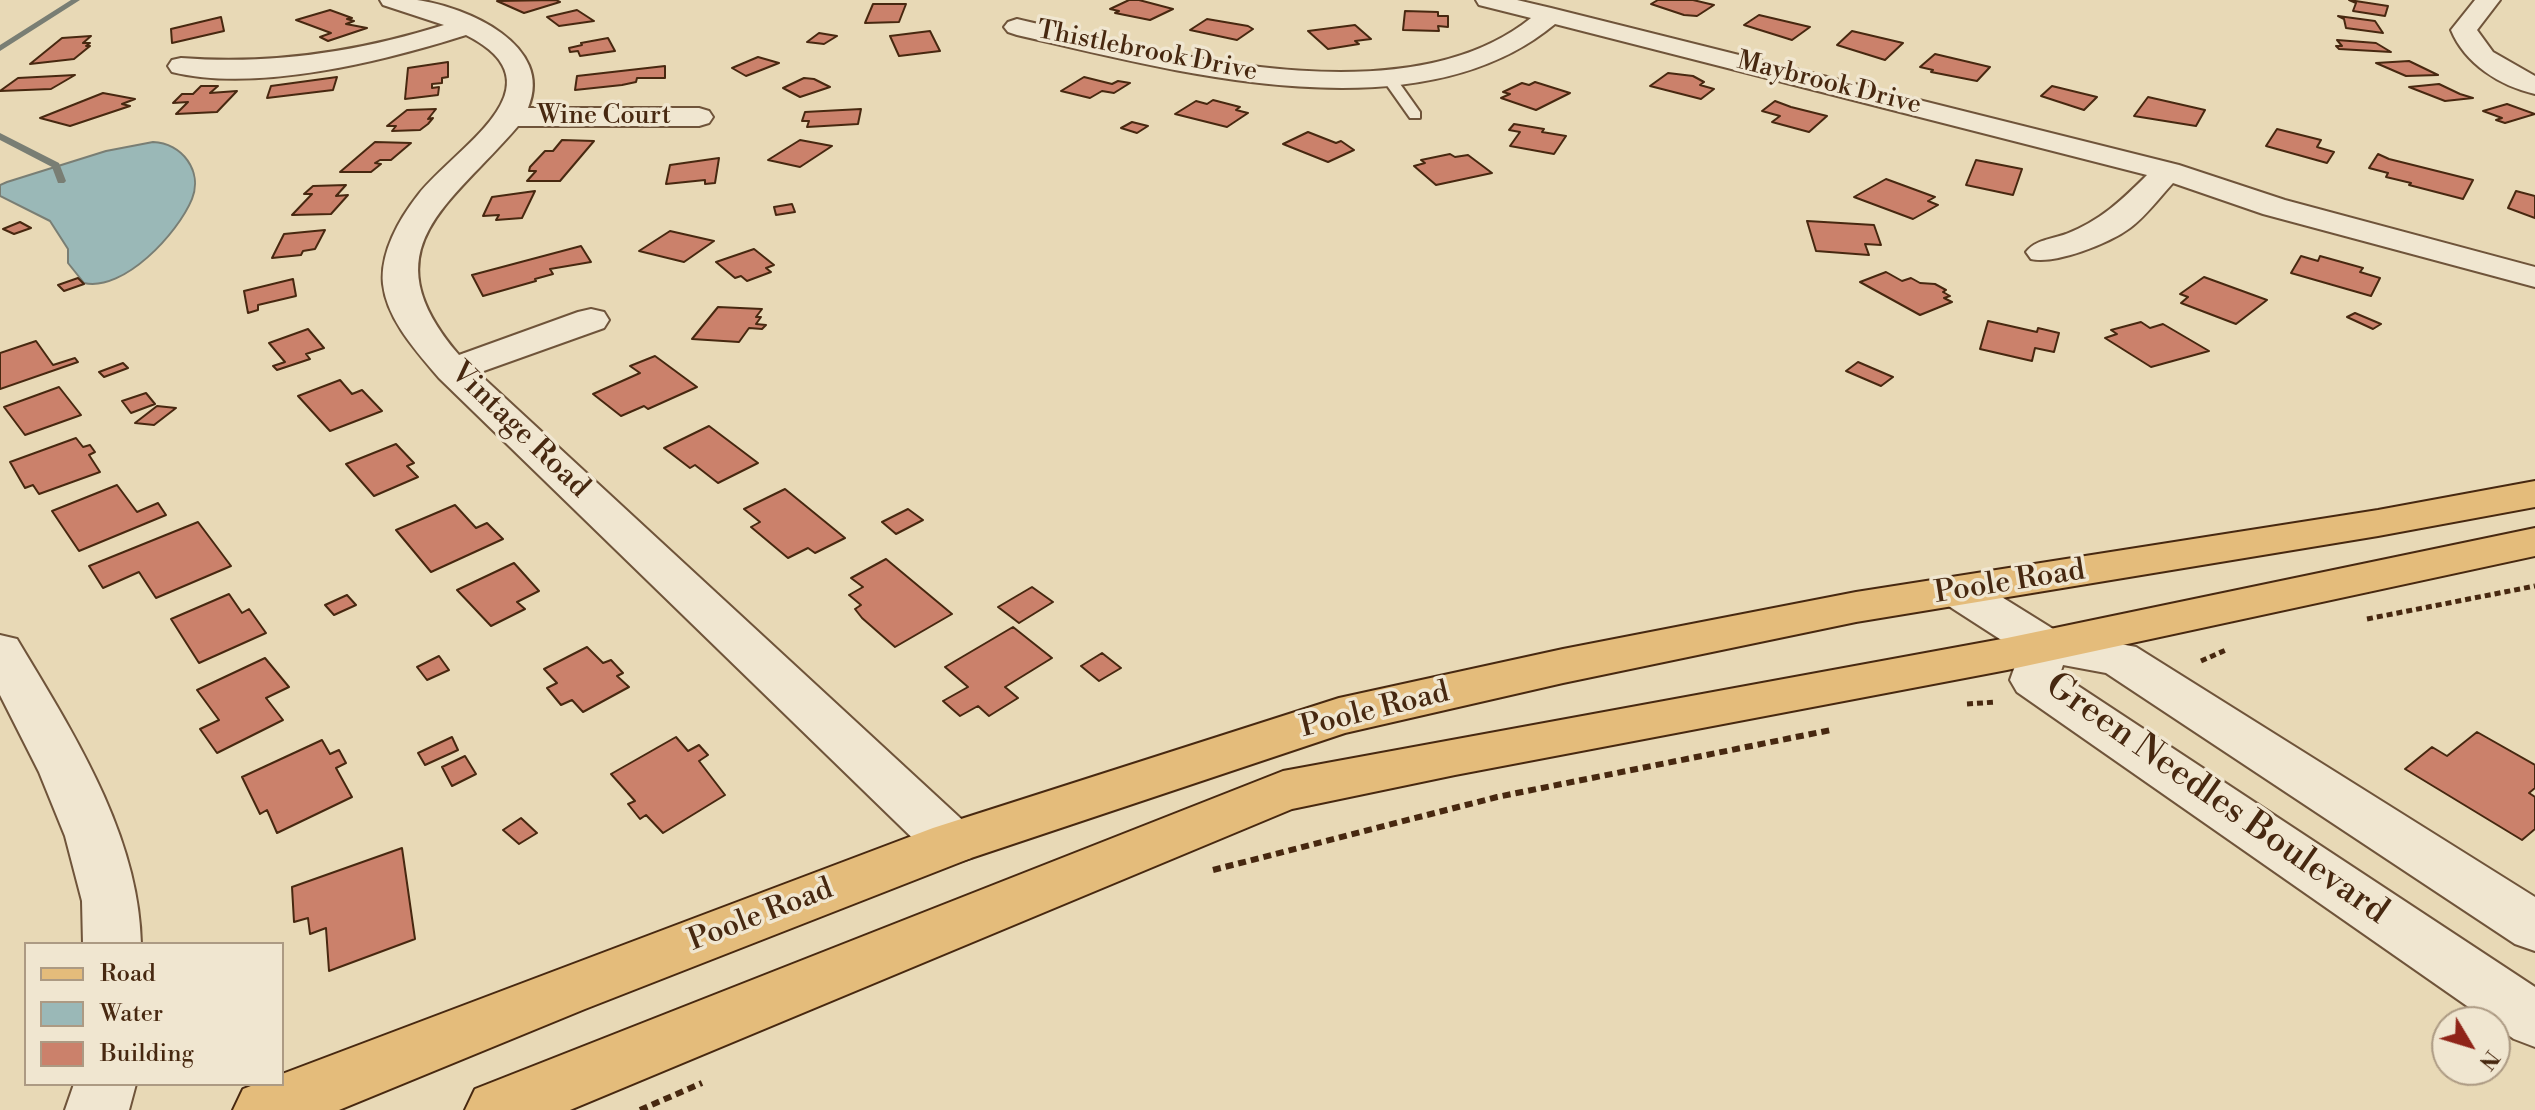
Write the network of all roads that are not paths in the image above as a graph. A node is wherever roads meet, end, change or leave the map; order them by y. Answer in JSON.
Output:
{"nodes":[{"id":1,"x":392,"y":0,"type":"edge"},
{"id":2,"x":1488,"y":0,"type":"edge"},
{"id":3,"x":2488,"y":0,"type":"edge"},
{"id":4,"x":1551,"y":15,"type":"junction"},
{"id":5,"x":468,"y":26,"type":"junction"},
{"id":6,"x":1017,"y":27,"type":"dead end"},
{"id":7,"x":181,"y":66,"type":"dead end"},
{"id":8,"x":1388,"y":77,"type":"junction"},
{"id":9,"x":2535,"y":86,"type":"edge"},
{"id":10,"x":1415,"y":115,"type":"dead end"},
{"id":11,"x":510,"y":117,"type":"junction"},
{"id":12,"x":699,"y":117,"type":"dead end"},
{"id":13,"x":2168,"y":171,"type":"junction"},
{"id":14,"x":2535,"y":251,"type":"edge"},
{"id":15,"x":2043,"y":252,"type":"dead end"},
{"id":16,"x":2535,"y":277,"type":"edge"},
{"id":17,"x":591,"y":320,"type":"dead end"},
{"id":18,"x":452,"y":370,"type":"junction"},
{"id":19,"x":2535,"y":494,"type":"edge"},
{"id":20,"x":2535,"y":542,"type":"edge"},
{"id":21,"x":1960,"y":592,"type":"junction"},
{"id":22,"x":2046,"y":646,"type":"junction"},
{"id":23,"x":0,"y":651,"type":"edge"},
{"id":24,"x":952,"y":843,"type":"junction"},
{"id":25,"x":2535,"y":927,"type":"edge"},
{"id":26,"x":112,"y":942,"type":"edge"},
{"id":27,"x":2535,"y":1020,"type":"edge"},
{"id":28,"x":104,"y":1086,"type":"edge"},
{"id":29,"x":97,"y":1110,"type":"edge"},
{"id":30,"x":265,"y":1110,"type":"edge"},
{"id":31,"x":497,"y":1110,"type":"edge"}],
"edges":[{"from":1,"to":5,"type":"street"},
{"from":2,"to":4,"type":"street","name":"Maybrook Drive"},
{"from":3,"to":9,"type":"street"},
{"from":4,"to":8,"type":"street","name":"Thistlebrook Drive"},
{"from":4,"to":13,"type":"street","name":"Maybrook Drive"},
{"from":5,"to":7,"type":"street"},
{"from":5,"to":11,"type":"street"},
{"from":6,"to":8,"type":"street","name":"Thistlebrook Drive"},
{"from":8,"to":10,"type":"lane"},
{"from":11,"to":12,"type":"street","name":"Wine Court"},
{"from":11,"to":18,"type":"street","name":"Vintage Road"},
{"from":13,"to":14,"type":"street","name":"Maybrook Drive"},
{"from":13,"to":15,"type":"street"},
{"from":13,"to":16,"type":"street","name":"Maybrook Drive"},
{"from":17,"to":18,"type":"street"},
{"from":18,"to":24,"type":"street","name":"Vintage Road"},
{"from":19,"to":21,"type":"main road","name":"Poole Road"},
{"from":20,"to":22,"type":"main road","name":"Poole Road"},
{"from":21,"to":22,"type":"street"},
{"from":21,"to":24,"type":"main road","name":"Poole Road"},
{"from":22,"to":25,"type":"street","name":"Green Needles Boulevard"},
{"from":22,"to":27,"type":"street","name":"Green Needles Boulevard"},
{"from":22,"to":31,"type":"main road","name":"Poole Road"},
{"from":23,"to":26,"type":"street"},
{"from":24,"to":30,"type":"main road","name":"Poole Road"},
{"from":28,"to":29,"type":"street"}]}
